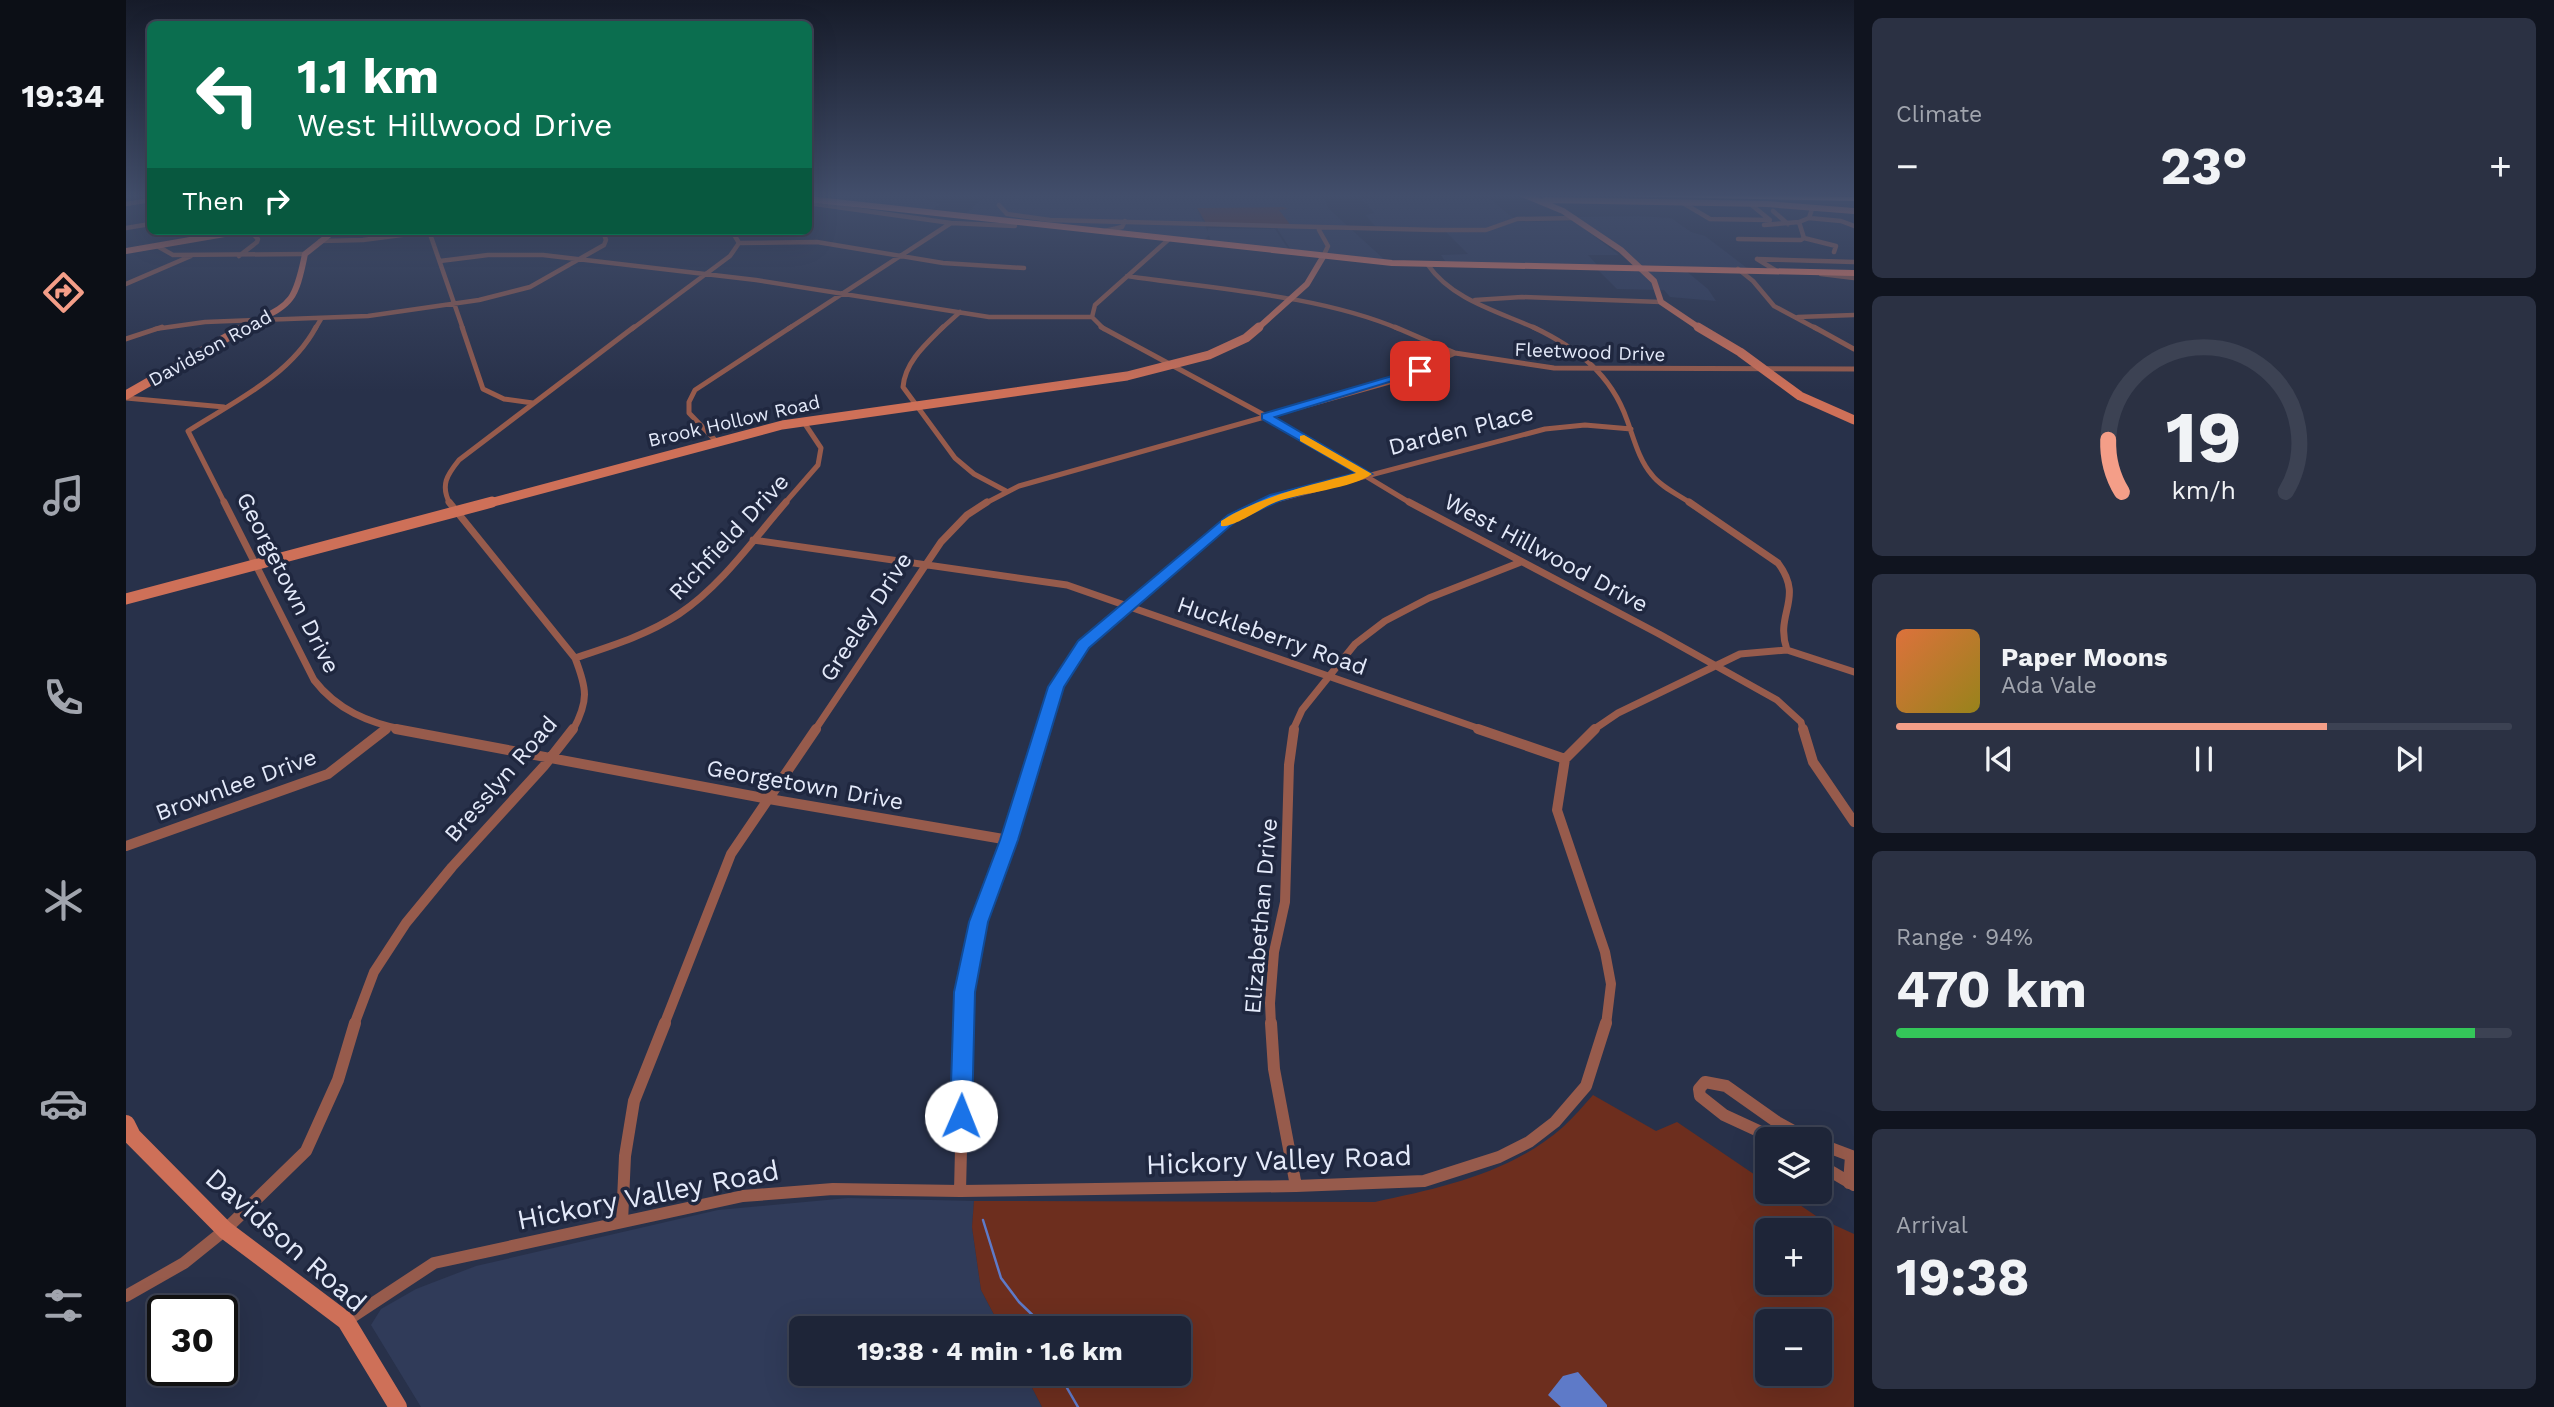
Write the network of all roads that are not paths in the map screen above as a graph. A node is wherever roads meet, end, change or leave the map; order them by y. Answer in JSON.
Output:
{"nodes":[{"id":1,"x":185,"y":260,"type":"edge"},
{"id":2,"x":304,"y":260,"type":"edge"},
{"id":3,"x":453,"y":260,"type":"edge"},
{"id":4,"x":577,"y":260,"type":"edge"},
{"id":5,"x":580,"y":260,"type":"junction"},
{"id":6,"x":725,"y":260,"type":"edge"},
{"id":7,"x":892,"y":260,"type":"edge"},
{"id":8,"x":925,"y":260,"type":"edge"},
{"id":9,"x":1146,"y":260,"type":"edge"},
{"id":10,"x":1321,"y":260,"type":"edge"},
{"id":11,"x":1358,"y":260,"type":"edge"},
{"id":12,"x":1631,"y":260,"type":"edge"},
{"id":13,"x":1758,"y":260,"type":"edge"},
{"id":14,"x":1778,"y":260,"type":"edge"},
{"id":15,"x":440,"y":261,"type":"joint"},
{"id":16,"x":1854,"y":262,"type":"edge"},
{"id":17,"x":1428,"y":265,"type":"junction"},
{"id":18,"x":1024,"y":268,"type":"dead end"},
{"id":19,"x":1641,"y":269,"type":"junction"},
{"id":20,"x":1738,"y":269,"type":"junction"},
{"id":21,"x":1775,"y":270,"type":"junction"},
{"id":22,"x":707,"y":274,"type":"junction"},
{"id":23,"x":1854,"y":275,"type":"edge"},
{"id":24,"x":1127,"y":276,"type":"junction"},
{"id":25,"x":126,"y":284,"type":"edge"},
{"id":26,"x":839,"y":293,"type":"junction"},
{"id":27,"x":1292,"y":300,"type":"junction"},
{"id":28,"x":1473,"y":301,"type":"junction"},
{"id":29,"x":1661,"y":302,"type":"junction"},
{"id":30,"x":454,"y":303,"type":"junction"},
{"id":31,"x":960,"y":312,"type":"junction"},
{"id":32,"x":1854,"y":315,"type":"edge"},
{"id":33,"x":1092,"y":317,"type":"junction"},
{"id":34,"x":1794,"y":317,"type":"junction"},
{"id":35,"x":321,"y":319,"type":"junction"},
{"id":36,"x":260,"y":320,"type":"junction"},
{"id":37,"x":126,"y":332,"type":"edge"},
{"id":38,"x":134,"y":335,"type":"junction"},
{"id":39,"x":126,"y":339,"type":"edge"},
{"id":40,"x":1854,"y":349,"type":"edge"},
{"id":41,"x":1455,"y":353,"type":"junction"},
{"id":42,"x":1171,"y":365,"type":"junction"},
{"id":43,"x":1596,"y":368,"type":"junction"},
{"id":44,"x":1760,"y":369,"type":"junction"},
{"id":45,"x":1854,"y":369,"type":"edge"},
{"id":46,"x":126,"y":397,"type":"edge"},
{"id":47,"x":533,"y":402,"type":"junction"},
{"id":48,"x":915,"y":405,"type":"junction"},
{"id":49,"x":225,"y":407,"type":"junction"},
{"id":50,"x":1266,"y":416,"type":"junction"},
{"id":51,"x":1854,"y":420,"type":"edge"},
{"id":52,"x":803,"y":421,"type":"junction"},
{"id":53,"x":1632,"y":429,"type":"junction"},
{"id":54,"x":716,"y":441,"type":"junction"},
{"id":55,"x":1366,"y":474,"type":"junction"},
{"id":56,"x":1006,"y":491,"type":"junction"},
{"id":57,"x":454,"y":511,"type":"junction"},
{"id":58,"x":753,"y":540,"type":"junction"},
{"id":59,"x":1521,"y":562,"type":"junction"},
{"id":60,"x":924,"y":563,"type":"junction"},
{"id":61,"x":257,"y":564,"type":"junction"},
{"id":62,"x":126,"y":599,"type":"edge"},
{"id":63,"x":1127,"y":605,"type":"junction"},
{"id":64,"x":1787,"y":650,"type":"junction"},
{"id":65,"x":575,"y":658,"type":"junction"},
{"id":66,"x":1716,"y":665,"type":"junction"},
{"id":67,"x":1854,"y":672,"type":"edge"},
{"id":68,"x":1330,"y":677,"type":"junction"},
{"id":69,"x":388,"y":727,"type":"junction"},
{"id":70,"x":549,"y":759,"type":"junction"},
{"id":71,"x":1566,"y":759,"type":"junction"},
{"id":72,"x":769,"y":800,"type":"junction"},
{"id":73,"x":1854,"y":822,"type":"edge"},
{"id":74,"x":1009,"y":840,"type":"junction"},
{"id":75,"x":126,"y":845,"type":"edge"},
{"id":76,"x":126,"y":1124,"type":"edge"},
{"id":77,"x":1786,"y":1127,"type":"edge"},
{"id":78,"x":1755,"y":1129,"type":"edge"},
{"id":79,"x":1832,"y":1149,"type":"edge"},
{"id":80,"x":1852,"y":1157,"type":"edge"},
{"id":81,"x":1832,"y":1172,"type":"edge"},
{"id":82,"x":1851,"y":1184,"type":"edge"},
{"id":83,"x":1297,"y":1186,"type":"junction"},
{"id":84,"x":960,"y":1191,"type":"junction"},
{"id":85,"x":622,"y":1222,"type":"junction"},
{"id":86,"x":225,"y":1230,"type":"junction"},
{"id":87,"x":126,"y":1296,"type":"edge"},
{"id":88,"x":346,"y":1321,"type":"junction"},
{"id":89,"x":398,"y":1407,"type":"edge"}],
"edges":[{"from":1,"to":25,"type":"street"},
{"from":2,"to":36,"type":"street","name":"Davidson Road"},
{"from":3,"to":15,"type":"street"},
{"from":4,"to":5,"type":"street"},
{"from":5,"to":22,"type":"street"},
{"from":5,"to":30,"type":"street"},
{"from":6,"to":22,"type":"street","name":"Bresslyn Road"},
{"from":7,"to":26,"type":"street"},
{"from":8,"to":18,"type":"street"},
{"from":9,"to":24,"type":"street"},
{"from":10,"to":27,"type":"street","name":"Brook Hollow Road"},
{"from":11,"to":17,"type":"main road"},
{"from":12,"to":19,"type":"street"},
{"from":13,"to":21,"type":"street"},
{"from":14,"to":16,"type":"street"},
{"from":15,"to":30,"type":"street"},
{"from":17,"to":19,"type":"main road"},
{"from":17,"to":28,"type":"street"},
{"from":19,"to":20,"type":"main road"},
{"from":19,"to":29,"type":"street"},
{"from":20,"to":21,"type":"main road"},
{"from":20,"to":34,"type":"street"},
{"from":21,"to":23,"type":"main road"},
{"from":22,"to":26,"type":"street"},
{"from":22,"to":47,"type":"street","name":"Bresslyn Road"},
{"from":24,"to":27,"type":"street","name":"Fleetwood Drive"},
{"from":24,"to":33,"type":"street"},
{"from":26,"to":31,"type":"street"},
{"from":26,"to":54,"type":"street"},
{"from":27,"to":41,"type":"street","name":"Fleetwood Drive"},
{"from":27,"to":42,"type":"street","name":"Brook Hollow Road"},
{"from":28,"to":29,"type":"street"},
{"from":28,"to":43,"type":"street"},
{"from":29,"to":44,"type":"street"},
{"from":30,"to":35,"type":"street"},
{"from":30,"to":47,"type":"street"},
{"from":31,"to":33,"type":"street"},
{"from":31,"to":48,"type":"street"},
{"from":32,"to":34,"type":"street"},
{"from":33,"to":42,"type":"street","name":"West Hillwood Drive"},
{"from":34,"to":40,"type":"street"},
{"from":35,"to":36,"type":"street"},
{"from":35,"to":49,"type":"street","name":"Georgetown Drive"},
{"from":36,"to":38,"type":"street"},
{"from":36,"to":46,"type":"street","name":"Davidson Road"},
{"from":37,"to":38,"type":"street"},
{"from":38,"to":39,"type":"street"},
{"from":41,"to":43,"type":"street","name":"Fleetwood Drive"},
{"from":41,"to":50,"type":"street","name":"Greeley Drive"},
{"from":42,"to":48,"type":"street","name":"Brook Hollow Road"},
{"from":42,"to":50,"type":"street","name":"West Hillwood Drive"},
{"from":43,"to":44,"type":"street","name":"Fleetwood Drive"},
{"from":43,"to":53,"type":"street"},
{"from":44,"to":45,"type":"street","name":"Fleetwood Drive"},
{"from":44,"to":51,"type":"street"},
{"from":46,"to":49,"type":"street"},
{"from":47,"to":57,"type":"street","name":"Bresslyn Road"},
{"from":48,"to":52,"type":"street","name":"Brook Hollow Road"},
{"from":48,"to":56,"type":"street"},
{"from":49,"to":61,"type":"street","name":"Georgetown Drive"},
{"from":50,"to":55,"type":"street","name":"West Hillwood Drive"},
{"from":50,"to":56,"type":"street","name":"Greeley Drive"},
{"from":52,"to":54,"type":"street","name":"Brook Hollow Road"},
{"from":52,"to":58,"type":"street","name":"Richfield Drive"},
{"from":53,"to":55,"type":"street","name":"Darden Place"},
{"from":53,"to":64,"type":"street"},
{"from":54,"to":57,"type":"street","name":"Brook Hollow Road"},
{"from":55,"to":59,"type":"street","name":"West Hillwood Drive"},
{"from":55,"to":63,"type":"street","name":"Darden Place"},
{"from":56,"to":60,"type":"street","name":"Greeley Drive"},
{"from":57,"to":61,"type":"street","name":"Brook Hollow Road"},
{"from":57,"to":65,"type":"street","name":"Bresslyn Road"},
{"from":58,"to":60,"type":"street","name":"Huckleberry Road"},
{"from":58,"to":65,"type":"street","name":"Richfield Drive"},
{"from":59,"to":66,"type":"street","name":"West Hillwood Drive"},
{"from":59,"to":68,"type":"street","name":"Elizabethan Drive"},
{"from":60,"to":63,"type":"street","name":"Huckleberry Road"},
{"from":60,"to":72,"type":"street","name":"Greeley Drive"},
{"from":61,"to":62,"type":"street","name":"Brook Hollow Road"},
{"from":61,"to":69,"type":"street","name":"Georgetown Drive"},
{"from":63,"to":68,"type":"street","name":"Huckleberry Road"},
{"from":63,"to":74,"type":"street","name":"Darden Place"},
{"from":64,"to":66,"type":"street"},
{"from":64,"to":67,"type":"street"},
{"from":65,"to":70,"type":"street","name":"Bresslyn Road"},
{"from":66,"to":71,"type":"street"},
{"from":66,"to":73,"type":"street","name":"West Hillwood Drive"},
{"from":68,"to":71,"type":"street","name":"Huckleberry Road"},
{"from":68,"to":83,"type":"street","name":"Elizabethan Drive"},
{"from":69,"to":70,"type":"street","name":"Georgetown Drive"},
{"from":69,"to":75,"type":"street","name":"Brownlee Drive"},
{"from":70,"to":72,"type":"street","name":"Georgetown Drive"},
{"from":70,"to":86,"type":"street","name":"Bresslyn Road"},
{"from":71,"to":83,"type":"street","name":"Hickory Valley Road"},
{"from":72,"to":74,"type":"street","name":"Georgetown Drive"},
{"from":72,"to":85,"type":"street","name":"Greeley Drive"},
{"from":74,"to":84,"type":"street","name":"Darden Place"},
{"from":76,"to":86,"type":"street","name":"Davidson Road"},
{"from":77,"to":78,"type":"street"},
{"from":79,"to":80,"type":"street"},
{"from":80,"to":82,"type":"street"},
{"from":81,"to":82,"type":"street"},
{"from":83,"to":84,"type":"street","name":"Hickory Valley Road"},
{"from":84,"to":85,"type":"street","name":"Hickory Valley Road"},
{"from":85,"to":88,"type":"street","name":"Hickory Valley Road"},
{"from":86,"to":87,"type":"street","name":"Bresslyn Road"},
{"from":86,"to":88,"type":"street","name":"Davidson Road"},
{"from":88,"to":89,"type":"street","name":"Davidson Road"}]}
